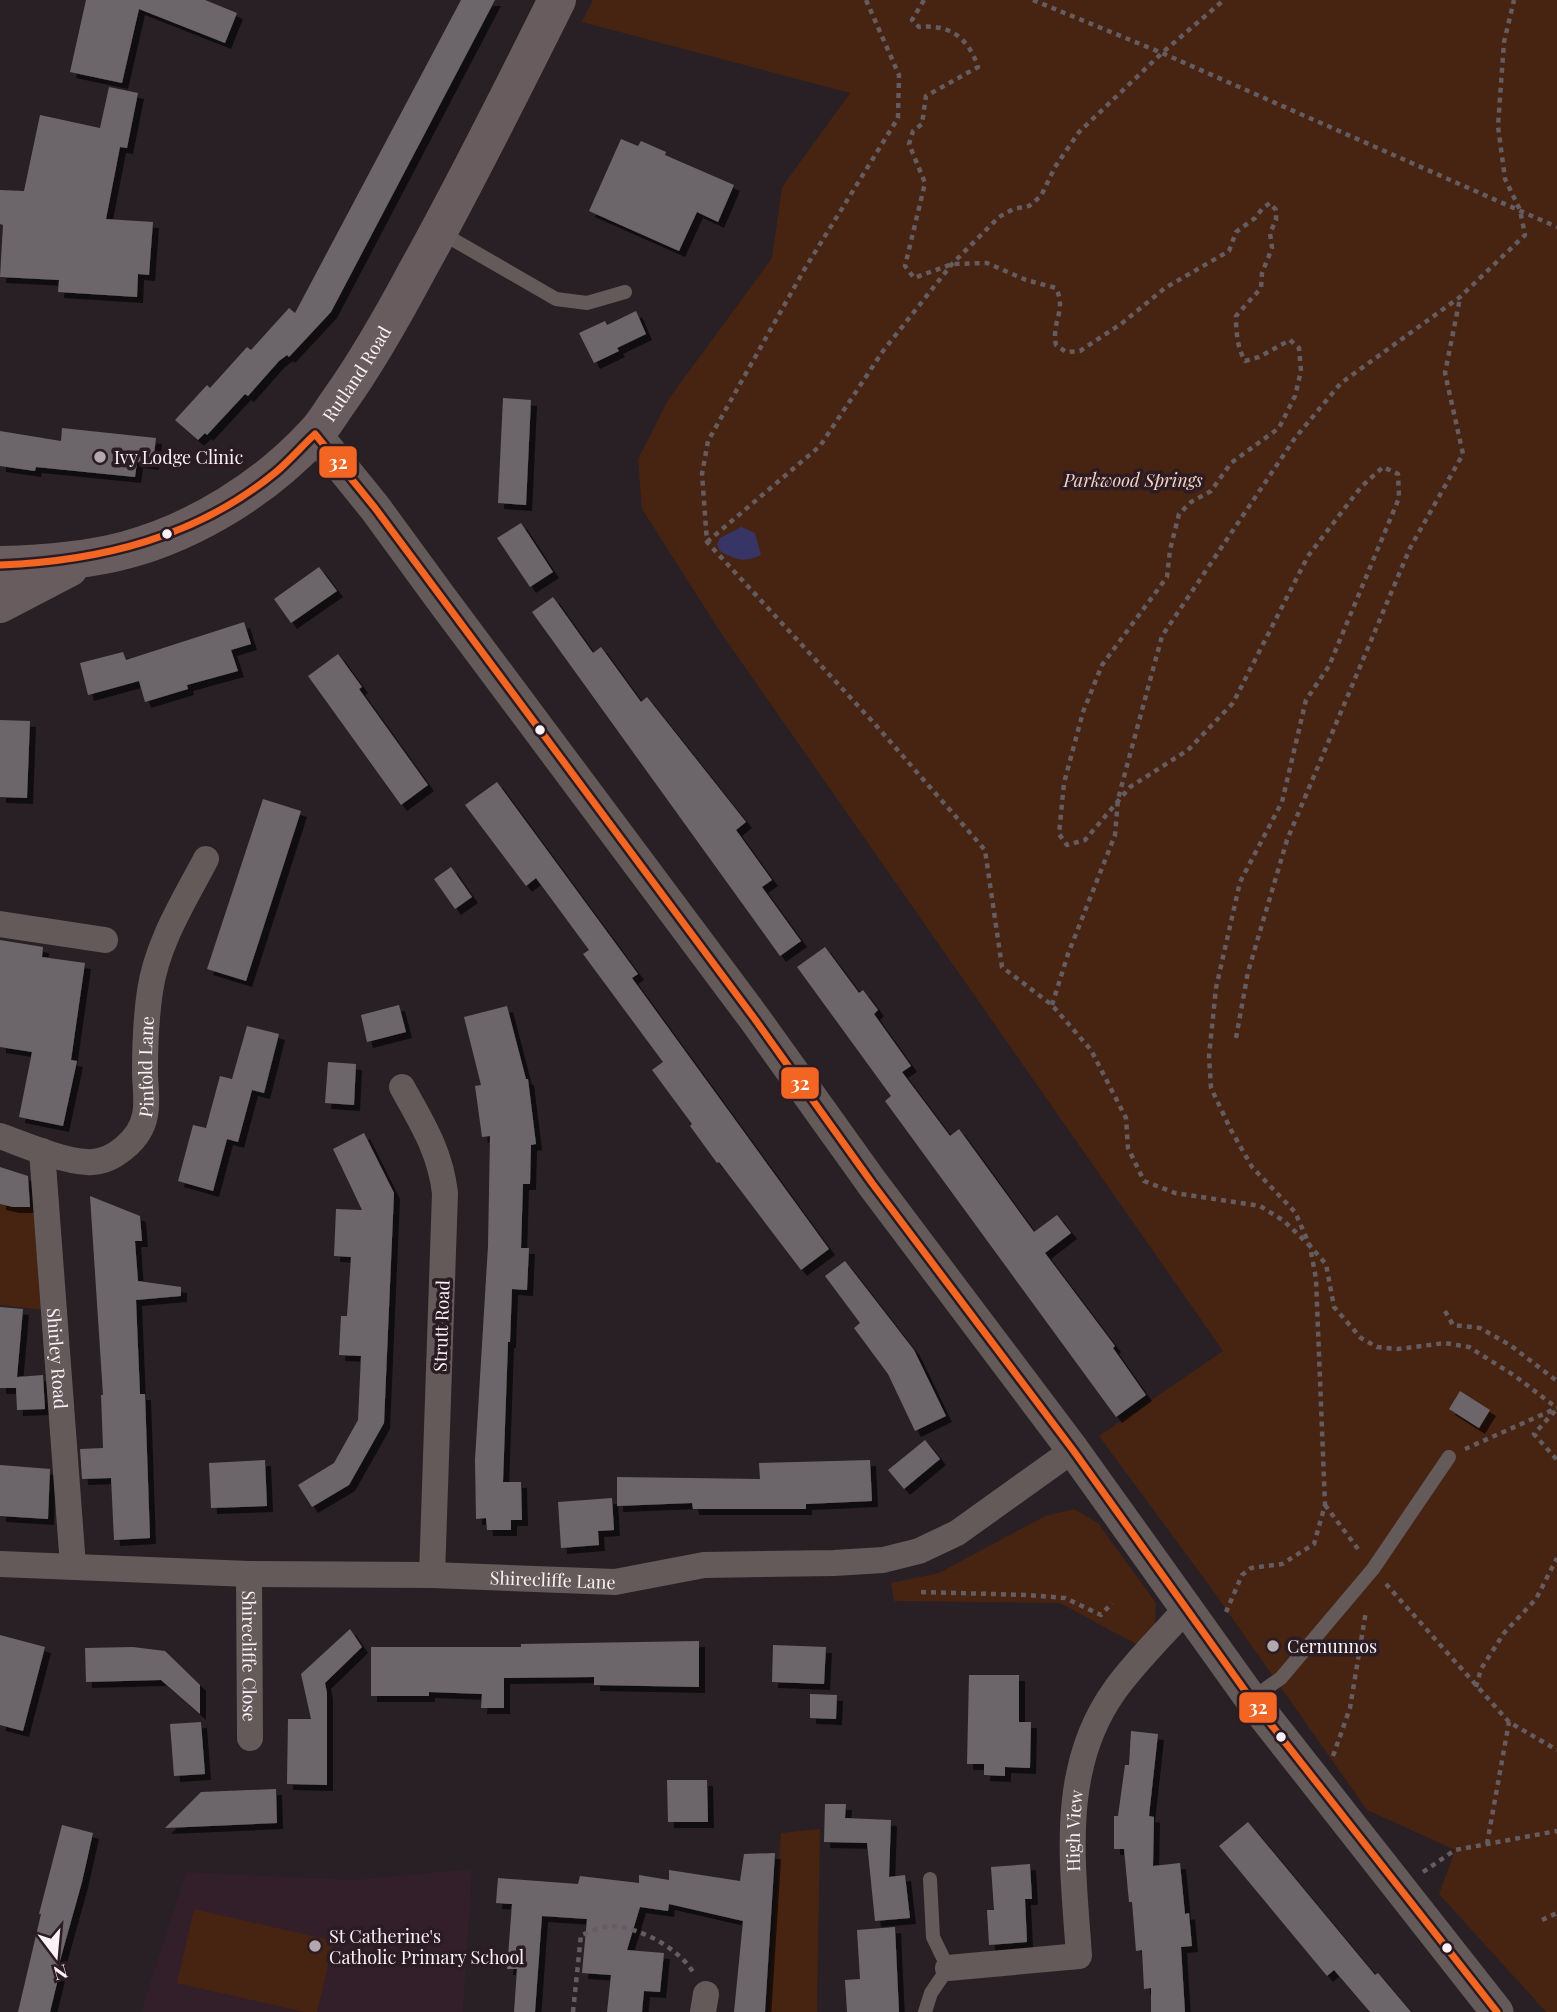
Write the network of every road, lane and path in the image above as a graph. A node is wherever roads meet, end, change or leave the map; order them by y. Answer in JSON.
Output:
{"nodes":[{"id":1,"x":557,"y":0,"type":"edge"},
{"id":2,"x":866,"y":0,"type":"edge"},
{"id":3,"x":924,"y":0,"type":"edge"},
{"id":4,"x":1033,"y":0,"type":"edge"},
{"id":5,"x":1224,"y":0,"type":"edge"},
{"id":6,"x":1514,"y":0,"type":"edge"},
{"id":7,"x":1163,"y":53,"type":"junction"},
{"id":8,"x":1520,"y":210,"type":"junction"},
{"id":9,"x":1557,"y":227,"type":"edge"},
{"id":10,"x":439,"y":231,"type":"junction"},
{"id":11,"x":952,"y":264,"type":"junction"},
{"id":12,"x":625,"y":292,"type":"dead end"},
{"id":13,"x":1460,"y":298,"type":"junction"},
{"id":14,"x":315,"y":434,"type":"junction"},
{"id":15,"x":707,"y":542,"type":"junction"},
{"id":16,"x":86,"y":559,"type":"junction"},
{"id":17,"x":0,"y":565,"type":"edge"},
{"id":18,"x":0,"y":604,"type":"edge"},
{"id":19,"x":1118,"y":799,"type":"junction"},
{"id":20,"x":206,"y":859,"type":"dead end"},
{"id":21,"x":0,"y":924,"type":"edge"},
{"id":22,"x":105,"y":940,"type":"dead end"},
{"id":23,"x":1052,"y":1005,"type":"junction"},
{"id":24,"x":1236,"y":1038,"type":"dead end"},
{"id":25,"x":402,"y":1087,"type":"dead end"},
{"id":26,"x":0,"y":1136,"type":"edge"},
{"id":27,"x":42,"y":1151,"type":"junction"},
{"id":28,"x":1310,"y":1246,"type":"junction"},
{"id":29,"x":1445,"y":1311,"type":"dead end"},
{"id":30,"x":1557,"y":1381,"type":"edge"},
{"id":31,"x":1557,"y":1408,"type":"edge"},
{"id":32,"x":1073,"y":1450,"type":"junction"},
{"id":33,"x":1449,"y":1457,"type":"joint"},
{"id":34,"x":1557,"y":1460,"type":"edge"},
{"id":35,"x":1325,"y":1505,"type":"junction"},
{"id":36,"x":1557,"y":1558,"type":"edge"},
{"id":37,"x":0,"y":1564,"type":"edge"},
{"id":38,"x":74,"y":1566,"type":"junction"},
{"id":39,"x":1373,"y":1569,"type":"junction"},
{"id":40,"x":249,"y":1574,"type":"junction"},
{"id":41,"x":432,"y":1575,"type":"junction"},
{"id":42,"x":921,"y":1592,"type":"dead end"},
{"id":43,"x":1112,"y":1603,"type":"dead end"},
{"id":44,"x":1195,"y":1620,"type":"junction"},
{"id":45,"x":1476,"y":1688,"type":"junction"},
{"id":46,"x":1251,"y":1699,"type":"junction"},
{"id":47,"x":1508,"y":1722,"type":"junction"},
{"id":48,"x":250,"y":1738,"type":"dead end"},
{"id":49,"x":1557,"y":1750,"type":"edge"},
{"id":50,"x":1311,"y":1775,"type":"junction"},
{"id":51,"x":1556,"y":1832,"type":"edge"},
{"id":52,"x":1487,"y":1844,"type":"junction"},
{"id":53,"x":930,"y":1879,"type":"dead end"},
{"id":54,"x":1401,"y":1886,"type":"junction"},
{"id":55,"x":1557,"y":1913,"type":"edge"},
{"id":56,"x":1542,"y":1920,"type":"dead end"},
{"id":57,"x":948,"y":1968,"type":"junction"},
{"id":58,"x":705,"y":2003,"type":"edge"},
{"id":59,"x":573,"y":2012,"type":"edge"},
{"id":60,"x":925,"y":2012,"type":"edge"},
{"id":61,"x":1497,"y":2012,"type":"edge"}],
"edges":[{"from":1,"to":10,"type":"main road","name":"Rutland Road"},
{"from":2,"to":15,"type":"path"},
{"from":3,"to":11,"type":"path"},
{"from":4,"to":7,"type":"path"},
{"from":5,"to":7,"type":"path"},
{"from":6,"to":8,"type":"path"},
{"from":7,"to":8,"type":"path"},
{"from":7,"to":11,"type":"path"},
{"from":8,"to":9,"type":"path"},
{"from":8,"to":13,"type":"path"},
{"from":10,"to":12,"type":"lane"},
{"from":10,"to":14,"type":"main road","name":"Rutland Road"},
{"from":11,"to":15,"type":"path"},
{"from":11,"to":19,"type":"path"},
{"from":13,"to":19,"type":"path"},
{"from":13,"to":24,"type":"path"},
{"from":14,"to":16,"type":"main road","name":"Rutland Road"},
{"from":14,"to":32,"type":"street"},
{"from":15,"to":23,"type":"path"},
{"from":16,"to":17,"type":"main road","name":"Rutland Road"},
{"from":16,"to":18,"type":"main road"},
{"from":19,"to":23,"type":"path"},
{"from":19,"to":28,"type":"path"},
{"from":20,"to":27,"type":"street","name":"Pinfold Lane"},
{"from":21,"to":22,"type":"street"},
{"from":23,"to":28,"type":"path"},
{"from":25,"to":41,"type":"street","name":"Strutt Road"},
{"from":26,"to":27,"type":"street","name":"Pinfold Lane"},
{"from":27,"to":38,"type":"street","name":"Shirley Road"},
{"from":28,"to":31,"type":"path"},
{"from":28,"to":35,"type":"path"},
{"from":29,"to":30,"type":"path"},
{"from":31,"to":33,"type":"path"},
{"from":31,"to":34,"type":"path"},
{"from":32,"to":41,"type":"street","name":"Shirecliffe Lane"},
{"from":32,"to":44,"type":"street"},
{"from":33,"to":39,"type":"lane"},
{"from":35,"to":39,"type":"path"},
{"from":35,"to":44,"type":"path"},
{"from":36,"to":45,"type":"path"},
{"from":37,"to":38,"type":"street","name":"Shirecliffe Lane"},
{"from":38,"to":40,"type":"street","name":"Shirecliffe Lane"},
{"from":39,"to":45,"type":"path"},
{"from":39,"to":46,"type":"lane"},
{"from":39,"to":50,"type":"path"},
{"from":40,"to":41,"type":"street","name":"Shirecliffe Lane"},
{"from":40,"to":48,"type":"street","name":"Shirecliffe Close"},
{"from":42,"to":43,"type":"path"},
{"from":44,"to":46,"type":"street"},
{"from":44,"to":57,"type":"street","name":"High View"},
{"from":45,"to":47,"type":"path"},
{"from":46,"to":50,"type":"street"},
{"from":47,"to":49,"type":"path"},
{"from":47,"to":52,"type":"path"},
{"from":50,"to":54,"type":"street"},
{"from":51,"to":52,"type":"path"},
{"from":52,"to":54,"type":"path"},
{"from":53,"to":57,"type":"lane"},
{"from":54,"to":61,"type":"street"},
{"from":55,"to":56,"type":"path"},
{"from":57,"to":60,"type":"lane"},
{"from":58,"to":59,"type":"path"}]}
